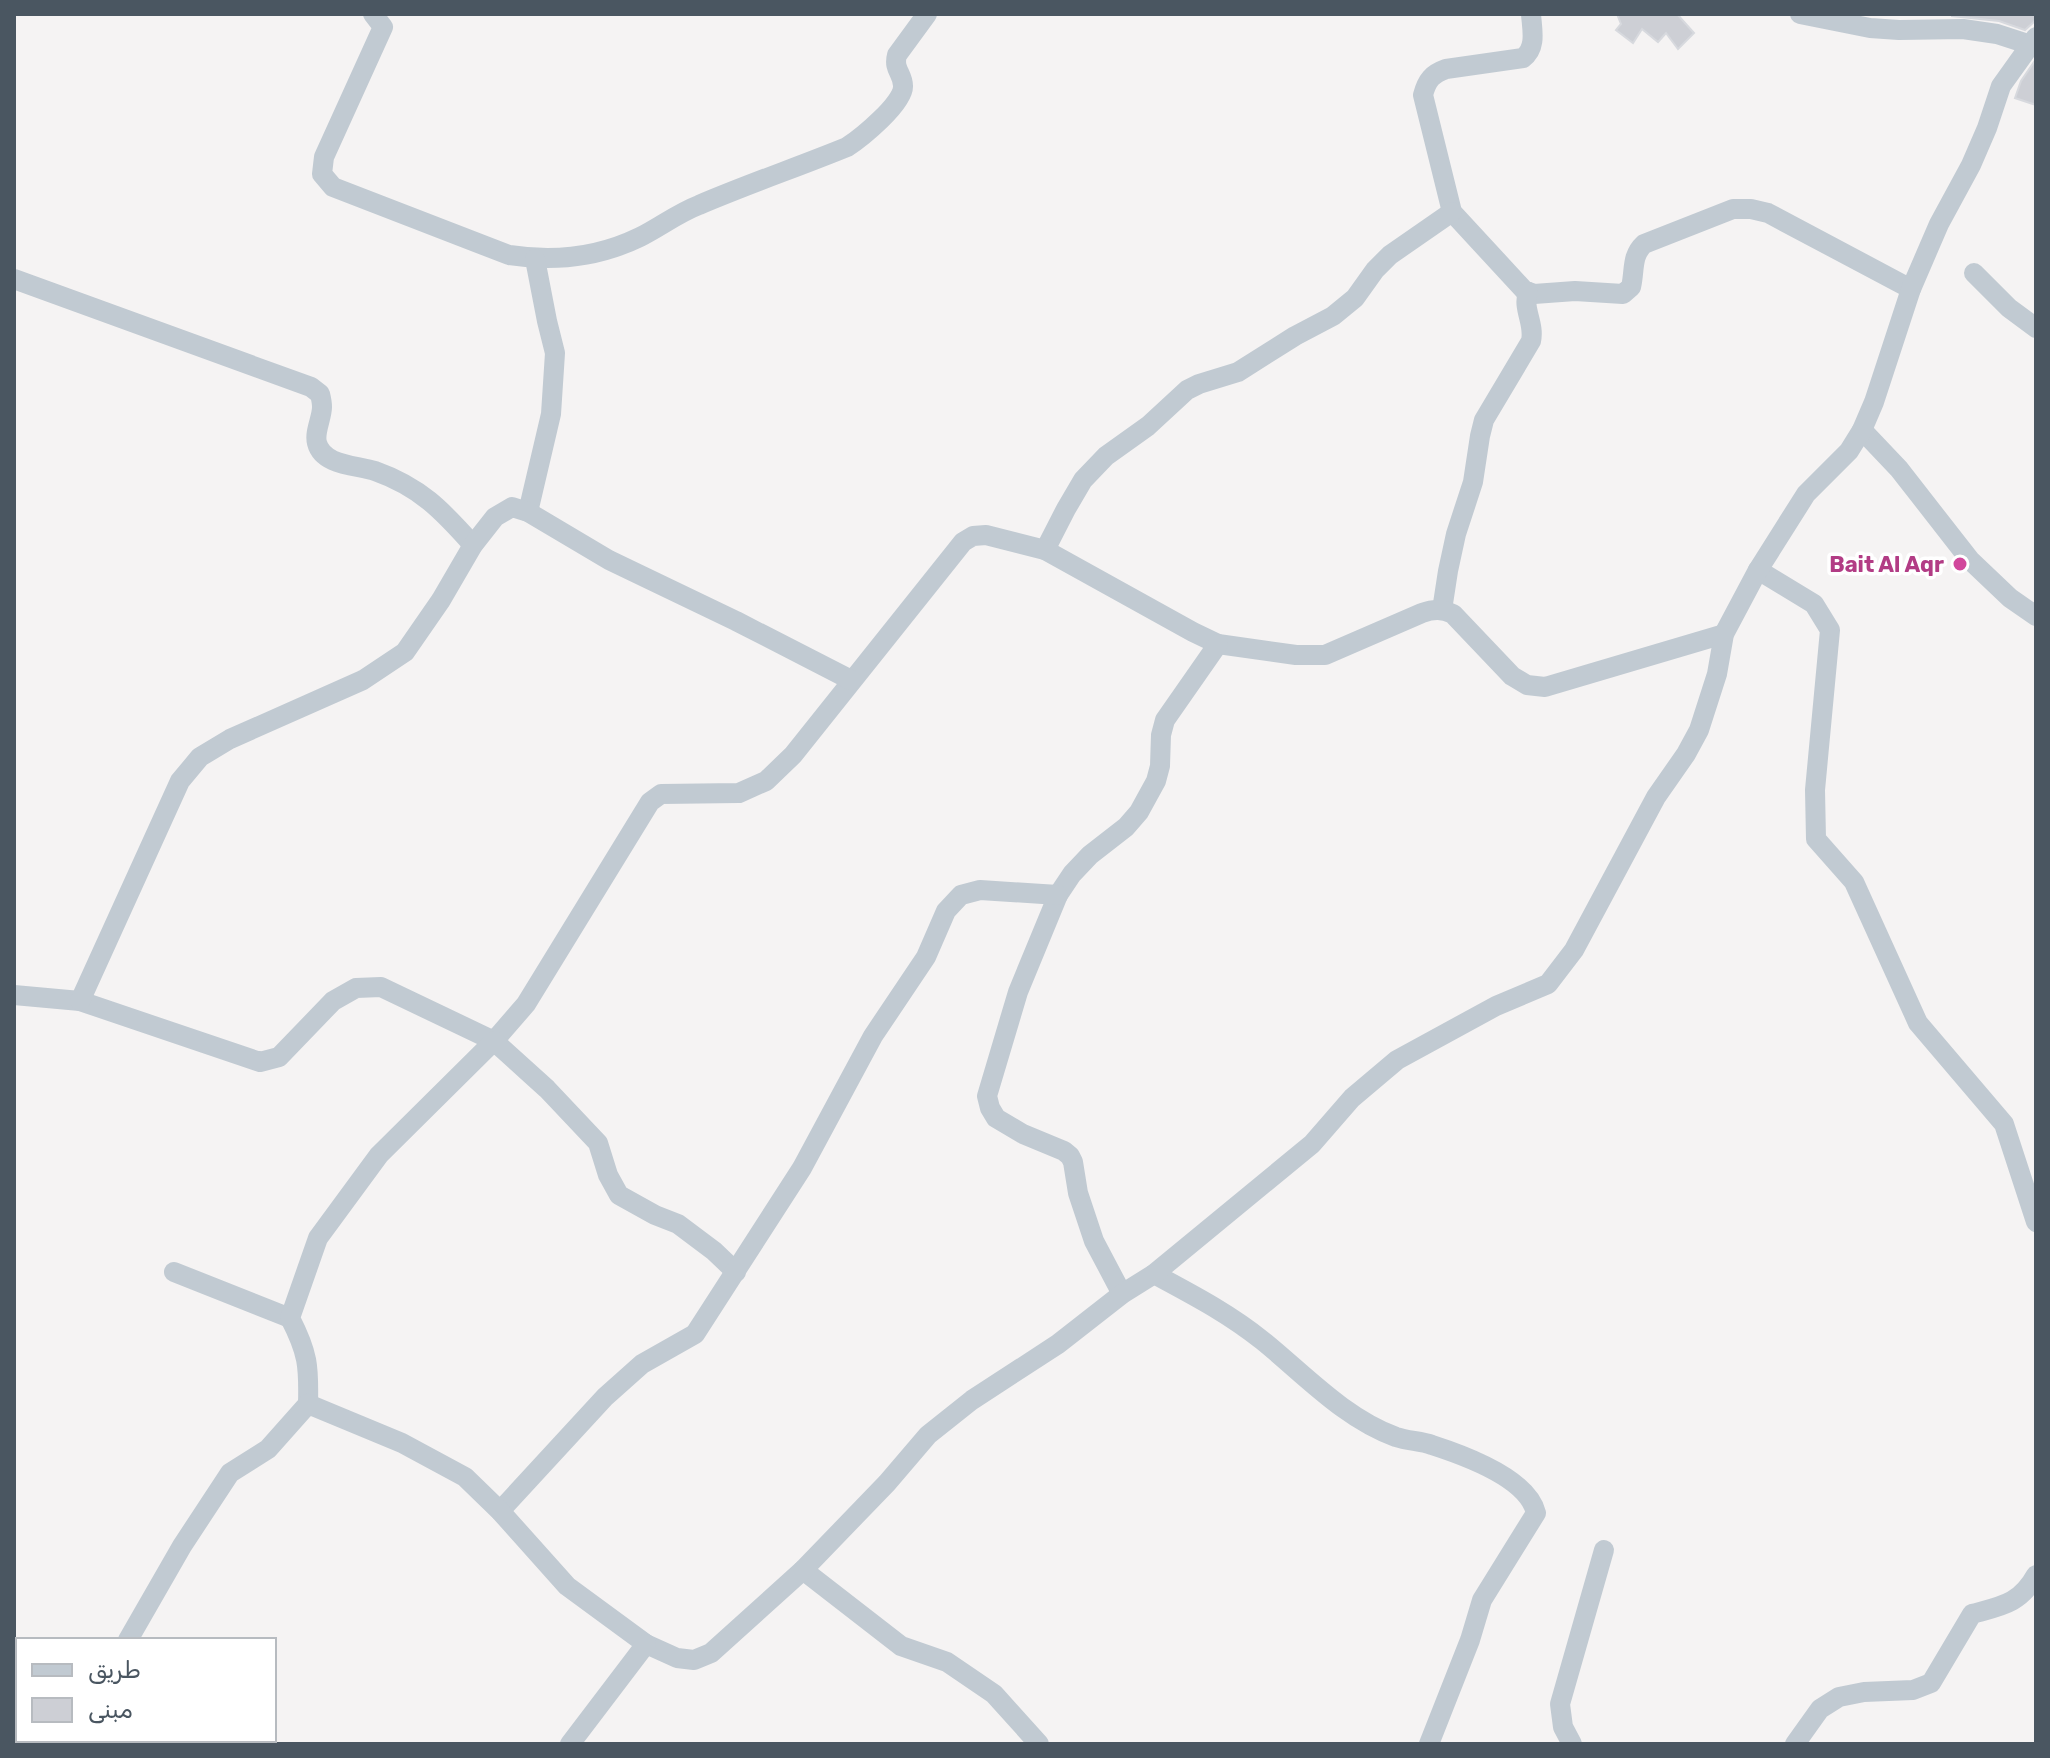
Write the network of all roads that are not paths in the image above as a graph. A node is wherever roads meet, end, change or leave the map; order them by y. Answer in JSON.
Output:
{"nodes":[{"id":1,"x":373,"y":14,"type":"edge"},
{"id":2,"x":927,"y":14,"type":"edge"},
{"id":3,"x":1531,"y":14,"type":"edge"},
{"id":4,"x":1800,"y":14,"type":"edge"},
{"id":5,"x":2034,"y":41,"type":"edge"},
{"id":6,"x":1452,"y":212,"type":"junction"},
{"id":7,"x":535,"y":259,"type":"junction"},
{"id":8,"x":1974,"y":273,"type":"dead end"},
{"id":9,"x":14,"y":279,"type":"edge"},
{"id":10,"x":1911,"y":289,"type":"junction"},
{"id":11,"x":1528,"y":292,"type":"junction"},
{"id":12,"x":2036,"y":328,"type":"edge"},
{"id":13,"x":1862,"y":430,"type":"junction"},
{"id":14,"x":528,"y":512,"type":"junction"},
{"id":15,"x":473,"y":545,"type":"junction"},
{"id":16,"x":1045,"y":550,"type":"junction"},
{"id":17,"x":1758,"y":570,"type":"junction"},
{"id":18,"x":1442,"y":610,"type":"junction"},
{"id":19,"x":2036,"y":616,"type":"edge"},
{"id":20,"x":1724,"y":634,"type":"junction"},
{"id":21,"x":1218,"y":644,"type":"junction"},
{"id":22,"x":851,"y":680,"type":"junction"},
{"id":23,"x":1058,"y":895,"type":"junction"},
{"id":24,"x":14,"y":995,"type":"edge"},
{"id":25,"x":80,"y":1001,"type":"junction"},
{"id":26,"x":494,"y":1041,"type":"junction"},
{"id":27,"x":2036,"y":1222,"type":"edge"},
{"id":28,"x":174,"y":1272,"type":"dead end"},
{"id":29,"x":736,"y":1272,"type":"junction"},
{"id":30,"x":1154,"y":1274,"type":"junction"},
{"id":31,"x":1122,"y":1294,"type":"junction"},
{"id":32,"x":290,"y":1318,"type":"junction"},
{"id":33,"x":308,"y":1404,"type":"junction"},
{"id":34,"x":500,"y":1511,"type":"junction"},
{"id":35,"x":1604,"y":1550,"type":"dead end"},
{"id":36,"x":803,"y":1570,"type":"junction"},
{"id":37,"x":2036,"y":1575,"type":"edge"},
{"id":38,"x":129,"y":1638,"type":"edge"},
{"id":39,"x":646,"y":1644,"type":"junction"},
{"id":40,"x":570,"y":1744,"type":"edge"},
{"id":41,"x":1039,"y":1744,"type":"edge"},
{"id":42,"x":1429,"y":1744,"type":"edge"},
{"id":43,"x":1572,"y":1744,"type":"edge"},
{"id":44,"x":1795,"y":1744,"type":"edge"}],
"edges":[{"from":1,"to":7,"type":"street"},
{"from":2,"to":7,"type":"street"},
{"from":3,"to":6,"type":"street"},
{"from":4,"to":5,"type":"street"},
{"from":5,"to":10,"type":"street"},
{"from":6,"to":11,"type":"street"},
{"from":6,"to":16,"type":"street"},
{"from":7,"to":14,"type":"street"},
{"from":8,"to":12,"type":"street"},
{"from":9,"to":15,"type":"street"},
{"from":10,"to":11,"type":"street"},
{"from":10,"to":13,"type":"street"},
{"from":11,"to":18,"type":"street"},
{"from":13,"to":17,"type":"street"},
{"from":13,"to":19,"type":"street"},
{"from":14,"to":15,"type":"street"},
{"from":14,"to":22,"type":"street"},
{"from":15,"to":25,"type":"street"},
{"from":16,"to":21,"type":"street"},
{"from":16,"to":22,"type":"street"},
{"from":17,"to":20,"type":"street"},
{"from":17,"to":27,"type":"street"},
{"from":18,"to":20,"type":"street"},
{"from":18,"to":21,"type":"street"},
{"from":20,"to":30,"type":"street"},
{"from":21,"to":23,"type":"street"},
{"from":22,"to":26,"type":"street"},
{"from":23,"to":29,"type":"street"},
{"from":23,"to":31,"type":"street"},
{"from":24,"to":25,"type":"street"},
{"from":25,"to":26,"type":"street"},
{"from":26,"to":29,"type":"street"},
{"from":26,"to":32,"type":"street"},
{"from":28,"to":32,"type":"street"},
{"from":29,"to":34,"type":"street"},
{"from":30,"to":31,"type":"street"},
{"from":30,"to":42,"type":"street"},
{"from":31,"to":36,"type":"street"},
{"from":32,"to":33,"type":"street"},
{"from":33,"to":34,"type":"street"},
{"from":33,"to":38,"type":"street"},
{"from":34,"to":39,"type":"street"},
{"from":35,"to":43,"type":"street"},
{"from":36,"to":39,"type":"street"},
{"from":36,"to":41,"type":"street"},
{"from":37,"to":44,"type":"street"},
{"from":39,"to":40,"type":"street"}]}
